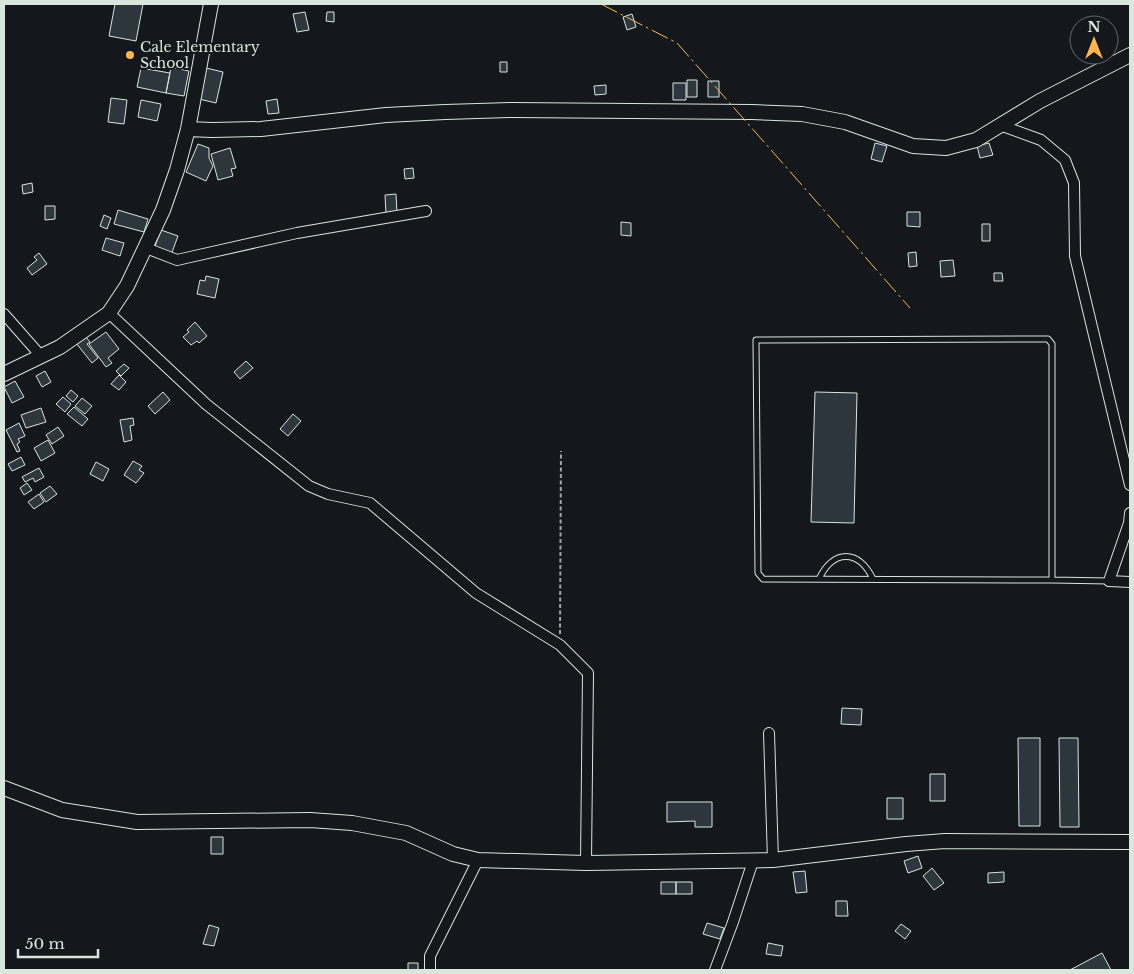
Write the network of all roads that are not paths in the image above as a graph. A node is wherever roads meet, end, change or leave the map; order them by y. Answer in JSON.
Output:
{"nodes":[{"id":1,"x":211,"y":4,"type":"edge"},
{"id":2,"x":1130,"y":55,"type":"edge"},
{"id":3,"x":1000,"y":125,"type":"junction"},
{"id":4,"x":188,"y":129,"type":"junction"},
{"id":5,"x":426,"y":211,"type":"dead end"},
{"id":6,"x":146,"y":248,"type":"junction"},
{"id":7,"x":109,"y":312,"type":"junction"},
{"id":8,"x":4,"y":314,"type":"edge"},
{"id":9,"x":41,"y":356,"type":"junction"},
{"id":10,"x":4,"y":374,"type":"edge"},
{"id":11,"x":1130,"y":485,"type":"edge"},
{"id":12,"x":1130,"y":513,"type":"edge"},
{"id":13,"x":819,"y":579,"type":"junction"},
{"id":14,"x":873,"y":579,"type":"junction"},
{"id":15,"x":1052,"y":580,"type":"junction"},
{"id":16,"x":1110,"y":581,"type":"junction"},
{"id":17,"x":1130,"y":582,"type":"edge"},
{"id":18,"x":770,"y":733,"type":"dead end"},
{"id":19,"x":4,"y":788,"type":"edge"},
{"id":20,"x":1130,"y":842,"type":"edge"},
{"id":21,"x":478,"y":860,"type":"junction"},
{"id":22,"x":773,"y":860,"type":"junction"},
{"id":23,"x":753,"y":861,"type":"junction"},
{"id":24,"x":586,"y":863,"type":"junction"},
{"id":25,"x":430,"y":970,"type":"edge"},
{"id":26,"x":715,"y":970,"type":"edge"}],
"edges":[{"from":1,"to":4,"type":"main road"},
{"from":2,"to":3,"type":"main road"},
{"from":3,"to":4,"type":"main road"},
{"from":3,"to":11,"type":"street"},
{"from":4,"to":6,"type":"main road"},
{"from":5,"to":6,"type":"street"},
{"from":6,"to":7,"type":"main road"},
{"from":7,"to":9,"type":"main road"},
{"from":7,"to":24,"type":"street"},
{"from":8,"to":9,"type":"street"},
{"from":9,"to":10,"type":"main road"},
{"from":12,"to":16,"type":"street"},
{"from":13,"to":14,"type":"lane"},
{"from":13,"to":14,"type":"lane"},
{"from":13,"to":15,"type":"lane"},
{"from":14,"to":15,"type":"lane"},
{"from":15,"to":16,"type":"lane"},
{"from":16,"to":17,"type":"street"},
{"from":18,"to":22,"type":"street"},
{"from":19,"to":21,"type":"main road"},
{"from":20,"to":22,"type":"main road"},
{"from":21,"to":24,"type":"main road"},
{"from":21,"to":25,"type":"street"},
{"from":22,"to":23,"type":"main road"},
{"from":23,"to":24,"type":"main road"},
{"from":23,"to":26,"type":"street"}]}
